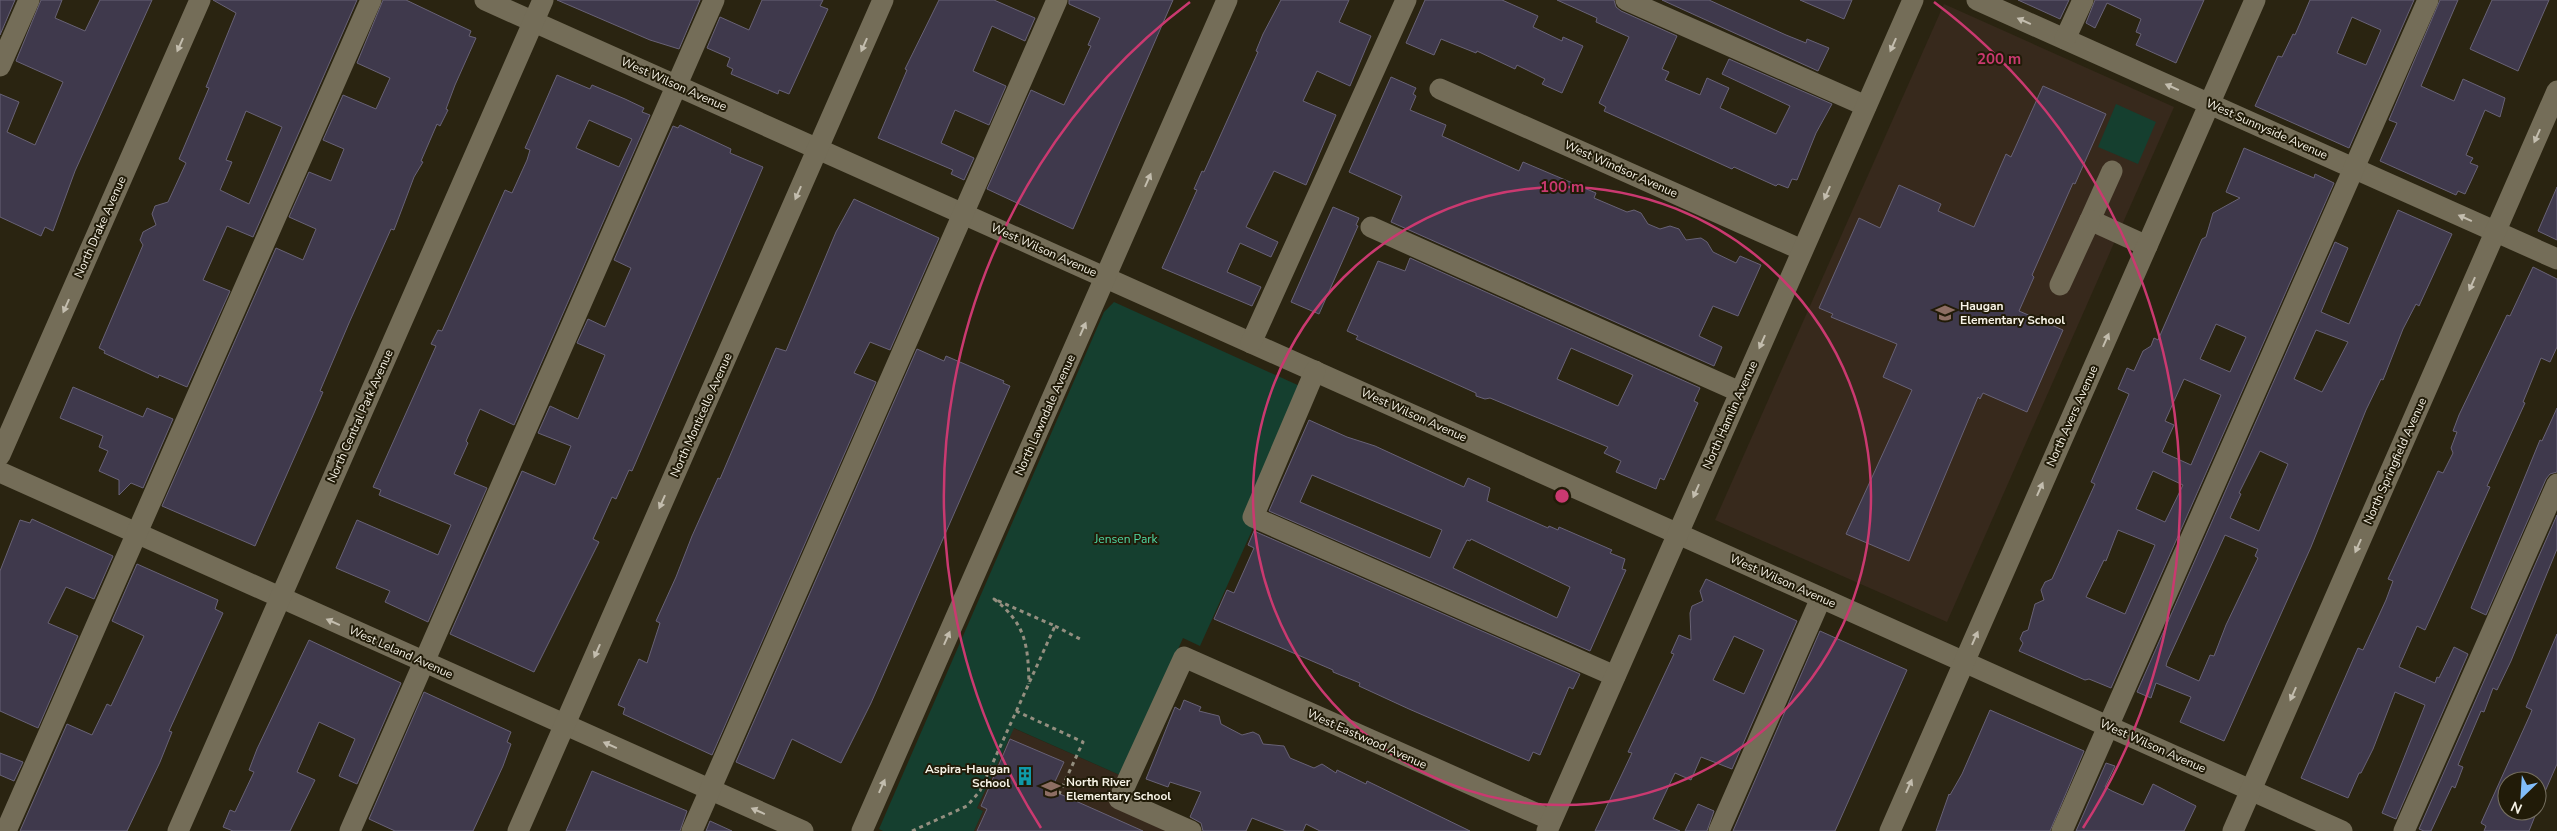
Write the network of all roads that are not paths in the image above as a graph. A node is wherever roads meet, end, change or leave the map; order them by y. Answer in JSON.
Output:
{"nodes":[{"id":1,"x":29,"y":0,"type":"edge"},
{"id":2,"x":200,"y":0,"type":"edge"},
{"id":3,"x":371,"y":0,"type":"edge"},
{"id":4,"x":485,"y":0,"type":"edge"},
{"id":5,"x":543,"y":0,"type":"edge"},
{"id":6,"x":714,"y":0,"type":"edge"},
{"id":7,"x":883,"y":0,"type":"edge"},
{"id":8,"x":1057,"y":0,"type":"edge"},
{"id":9,"x":1227,"y":0,"type":"edge"},
{"id":10,"x":1406,"y":0,"type":"edge"},
{"id":11,"x":1626,"y":0,"type":"edge"},
{"id":12,"x":1913,"y":0,"type":"edge"},
{"id":13,"x":1977,"y":0,"type":"edge"},
{"id":14,"x":2083,"y":0,"type":"edge"},
{"id":15,"x":2255,"y":0,"type":"edge"},
{"id":16,"x":2428,"y":0,"type":"edge"},
{"id":17,"x":533,"y":21,"type":"junction"},
{"id":18,"x":2065,"y":40,"type":"junction"},
{"id":19,"x":0,"y":66,"type":"edge"},
{"id":20,"x":676,"y":85,"type":"junction"},
{"id":21,"x":1440,"y":88,"type":"dead end"},
{"id":22,"x":2557,"y":91,"type":"edge"},
{"id":23,"x":2209,"y":104,"type":"junction"},
{"id":24,"x":1866,"y":106,"type":"junction"},
{"id":25,"x":818,"y":149,"type":"junction"},
{"id":26,"x":2354,"y":168,"type":"junction"},
{"id":27,"x":2112,"y":171,"type":"dead end"},
{"id":28,"x":963,"y":214,"type":"junction"},
{"id":29,"x":2090,"y":220,"type":"junction"},
{"id":30,"x":1371,"y":228,"type":"dead end"},
{"id":31,"x":2495,"y":232,"type":"junction"},
{"id":32,"x":2147,"y":246,"type":"junction"},
{"id":33,"x":1802,"y":250,"type":"junction"},
{"id":34,"x":2557,"y":259,"type":"edge"},
{"id":35,"x":1106,"y":278,"type":"junction"},
{"id":36,"x":2060,"y":284,"type":"dead end"},
{"id":37,"x":1251,"y":343,"type":"junction"},
{"id":38,"x":1315,"y":372,"type":"junction"},
{"id":39,"x":1740,"y":392,"type":"junction"},
{"id":40,"x":0,"y":455,"type":"edge"},
{"id":41,"x":0,"y":472,"type":"edge"},
{"id":42,"x":2557,"y":484,"type":"edge"},
{"id":43,"x":137,"y":533,"type":"junction"},
{"id":44,"x":1678,"y":534,"type":"junction"},
{"id":45,"x":280,"y":598,"type":"junction"},
{"id":46,"x":1821,"y":598,"type":"junction"},
{"id":47,"x":424,"y":662,"type":"junction"},
{"id":48,"x":1964,"y":662,"type":"junction"},
{"id":49,"x":1615,"y":676,"type":"junction"},
{"id":50,"x":564,"y":725,"type":"junction"},
{"id":51,"x":2108,"y":726,"type":"junction"},
{"id":52,"x":710,"y":790,"type":"junction"},
{"id":53,"x":2251,"y":790,"type":"junction"},
{"id":54,"x":1549,"y":825,"type":"edge"},
{"id":55,"x":6,"y":831,"type":"edge"},
{"id":56,"x":178,"y":831,"type":"edge"},
{"id":57,"x":350,"y":831,"type":"edge"},
{"id":58,"x":518,"y":831,"type":"edge"},
{"id":59,"x":692,"y":831,"type":"edge"},
{"id":60,"x":802,"y":831,"type":"edge"},
{"id":61,"x":862,"y":831,"type":"edge"},
{"id":62,"x":1191,"y":831,"type":"edge"},
{"id":63,"x":1719,"y":831,"type":"edge"},
{"id":64,"x":1890,"y":831,"type":"edge"},
{"id":65,"x":2062,"y":831,"type":"edge"},
{"id":66,"x":2233,"y":831,"type":"edge"},
{"id":67,"x":2342,"y":831,"type":"edge"},
{"id":68,"x":2404,"y":831,"type":"edge"}],
"edges":[{"from":1,"to":19,"type":"street"},
{"from":2,"to":40,"type":"street","name":"North Drake Avenue","one_way":true},
{"from":3,"to":43,"type":"street"},
{"from":4,"to":17,"type":"street","name":"West Wilson Avenue"},
{"from":5,"to":17,"type":"street","name":"North Central Park Avenue"},
{"from":6,"to":20,"type":"street"},
{"from":7,"to":25,"type":"street","name":"North Monticello Avenue","one_way":true},
{"from":8,"to":28,"type":"street"},
{"from":35,"to":9,"type":"street","name":"North Lawndale Avenue","one_way":true},
{"from":10,"to":37,"type":"street"},
{"from":11,"to":24,"type":"street"},
{"from":12,"to":24,"type":"street","name":"North Hamlin Avenue","one_way":true},
{"from":18,"to":13,"type":"street","name":"West Sunnyside Avenue","one_way":true},
{"from":14,"to":18,"type":"street"},
{"from":15,"to":23,"type":"street","name":"North Avers Avenue"},
{"from":16,"to":26,"type":"street"},
{"from":17,"to":20,"type":"street","name":"West Wilson Avenue"},
{"from":17,"to":45,"type":"street","name":"North Central Park Avenue"},
{"from":23,"to":18,"type":"street","name":"West Sunnyside Avenue","one_way":true},
{"from":20,"to":25,"type":"street","name":"West Wilson Avenue"},
{"from":20,"to":47,"type":"street"},
{"from":21,"to":33,"type":"street","name":"West Windsor Avenue"},
{"from":22,"to":31,"type":"street","name":"North Springfield Avenue","one_way":true},
{"from":23,"to":26,"type":"street","name":"West Sunnyside Avenue"},
{"from":23,"to":32,"type":"street","name":"North Avers Avenue"},
{"from":24,"to":33,"type":"street","name":"North Hamlin Avenue","one_way":true},
{"from":25,"to":28,"type":"street","name":"West Wilson Avenue"},
{"from":25,"to":50,"type":"street","name":"North Monticello Avenue","one_way":true},
{"from":31,"to":26,"type":"street","name":"West Sunnyside Avenue","one_way":true},
{"from":26,"to":51,"type":"street"},
{"from":27,"to":29,"type":"street"},
{"from":28,"to":35,"type":"street","name":"West Wilson Avenue"},
{"from":28,"to":52,"type":"street"},
{"from":29,"to":32,"type":"street"},
{"from":29,"to":36,"type":"street"},
{"from":30,"to":39,"type":"street"},
{"from":31,"to":34,"type":"street","name":"West Sunnyside Avenue"},
{"from":31,"to":53,"type":"street","name":"North Springfield Avenue","one_way":true},
{"from":48,"to":32,"type":"street","name":"North Avers Avenue","one_way":true},
{"from":33,"to":39,"type":"street","name":"North Hamlin Avenue","one_way":true},
{"from":35,"to":37,"type":"street","name":"West Wilson Avenue"},
{"from":61,"to":35,"type":"street","name":"North Lawndale Avenue","one_way":true},
{"from":37,"to":38,"type":"street","name":"West Wilson Avenue"},
{"from":38,"to":44,"type":"street","name":"West Wilson Avenue"},
{"from":38,"to":49,"type":"street"},
{"from":39,"to":44,"type":"street","name":"North Hamlin Avenue","one_way":true},
{"from":41,"to":43,"type":"street","name":"West Leland Avenue"},
{"from":42,"to":68,"type":"street"},
{"from":43,"to":45,"type":"street","name":"West Leland Avenue"},
{"from":43,"to":55,"type":"street"},
{"from":44,"to":46,"type":"street","name":"West Wilson Avenue"},
{"from":44,"to":49,"type":"street","name":"North Hamlin Avenue"},
{"from":47,"to":45,"type":"street","name":"West Leland Avenue","one_way":true},
{"from":45,"to":56,"type":"street","name":"North Central Park Avenue"},
{"from":46,"to":48,"type":"street","name":"West Wilson Avenue"},
{"from":46,"to":63,"type":"street"},
{"from":47,"to":50,"type":"street","name":"West Leland Avenue"},
{"from":47,"to":57,"type":"street"},
{"from":48,"to":51,"type":"street","name":"West Wilson Avenue"},
{"from":64,"to":48,"type":"street","name":"North Avers Avenue","one_way":true},
{"from":49,"to":54,"type":"street","name":"North Hamlin Avenue"},
{"from":52,"to":50,"type":"street","name":"West Leland Avenue","one_way":true},
{"from":50,"to":58,"type":"street","name":"North Monticello Avenue"},
{"from":51,"to":53,"type":"street","name":"West Wilson Avenue"},
{"from":51,"to":65,"type":"street"},
{"from":52,"to":59,"type":"street"},
{"from":60,"to":52,"type":"street","name":"West Leland Avenue","one_way":true},
{"from":53,"to":66,"type":"street","name":"North Springfield Avenue"},
{"from":53,"to":67,"type":"street","name":"West Wilson Avenue"},
{"from":54,"to":62,"type":"street","name":"West Eastwood Avenue"}]}
